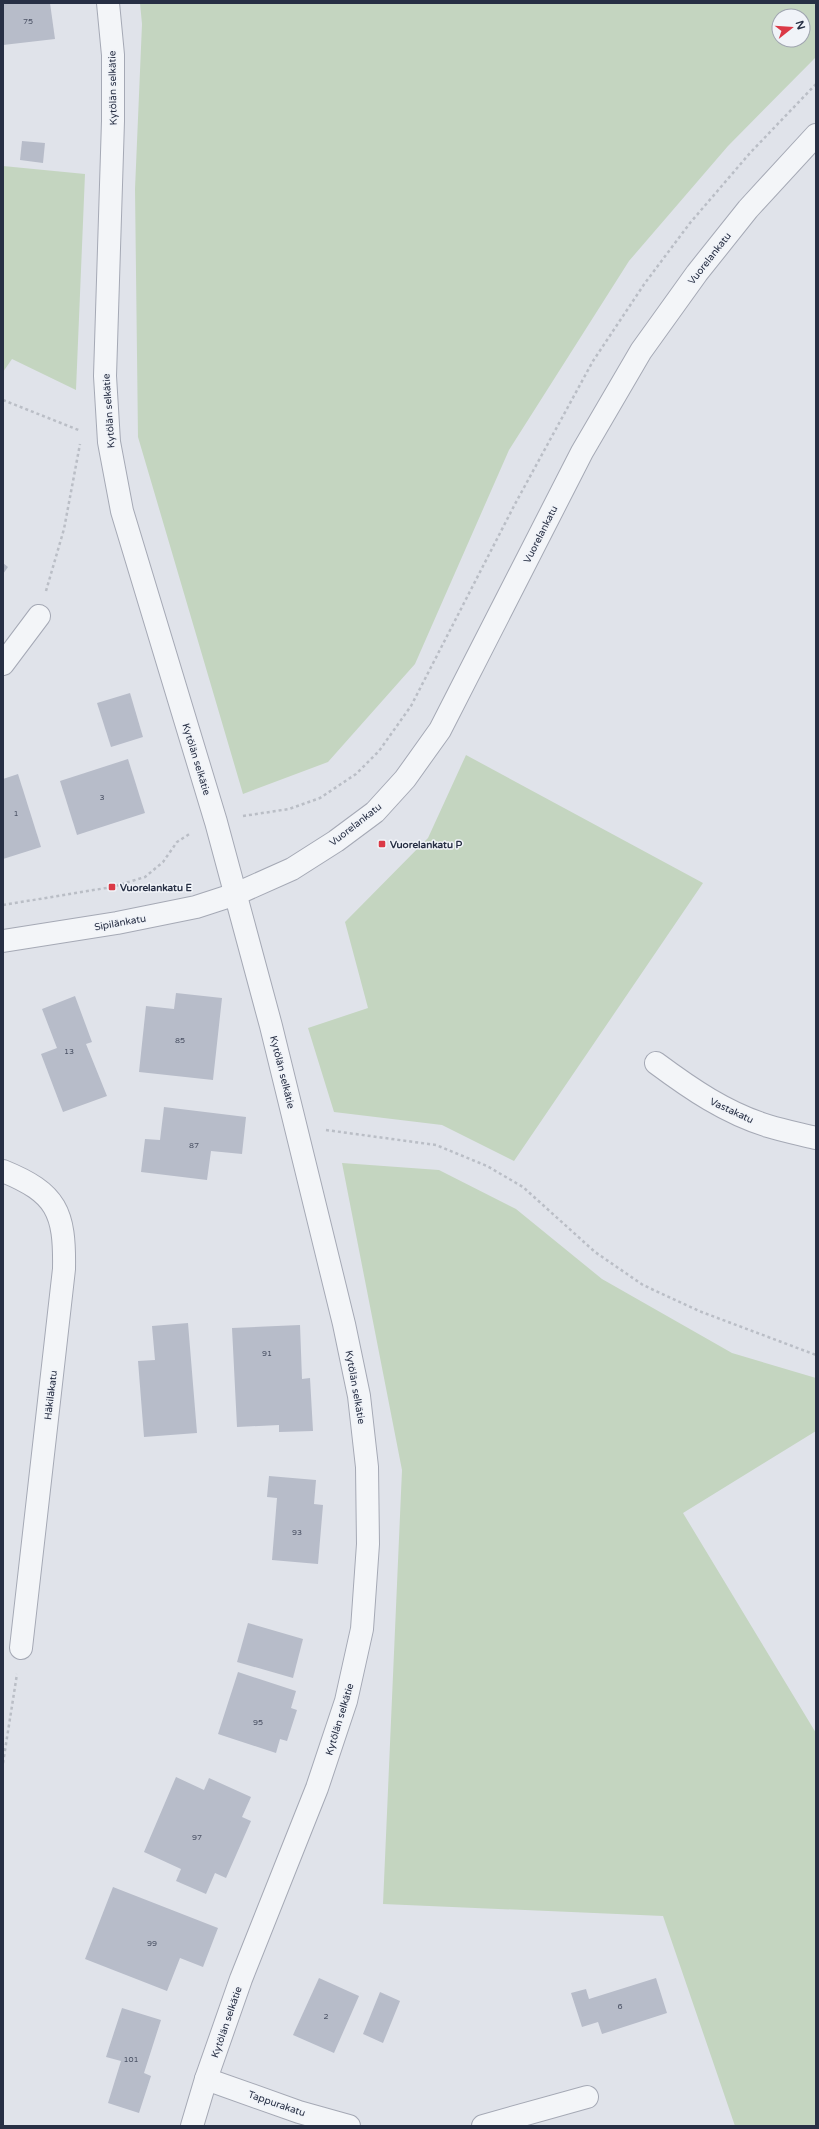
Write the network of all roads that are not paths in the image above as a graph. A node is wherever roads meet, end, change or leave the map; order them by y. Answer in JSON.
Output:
{"nodes":[{"id":1,"x":108,"y":3,"type":"edge"},
{"id":2,"x":816,"y":135,"type":"edge"},
{"id":3,"x":38,"y":616,"type":"road end"},
{"id":4,"x":3,"y":664,"type":"edge"},
{"id":5,"x":236,"y":894,"type":"junction"},
{"id":6,"x":3,"y":941,"type":"edge"},
{"id":7,"x":656,"y":1063,"type":"dead end"},
{"id":8,"x":816,"y":1138,"type":"edge"},
{"id":9,"x":3,"y":1171,"type":"edge"},
{"id":10,"x":20,"y":1648,"type":"road end"},
{"id":11,"x":206,"y":2079,"type":"junction"},
{"id":12,"x":587,"y":2097,"type":"dead end"},
{"id":13,"x":192,"y":2126,"type":"edge"},
{"id":14,"x":349,"y":2126,"type":"edge"},
{"id":15,"x":483,"y":2126,"type":"edge"}],
"edges":[{"from":1,"to":5,"type":"street","name":"Kytölän selkätie"},
{"from":2,"to":5,"type":"street","name":"Vuorelankatu"},
{"from":3,"to":4,"type":"street"},
{"from":5,"to":6,"type":"street","name":"Sipilänkatu"},
{"from":5,"to":11,"type":"street","name":"Kytölän selkätie"},
{"from":7,"to":8,"type":"street","name":"Vastakatu"},
{"from":9,"to":10,"type":"street","name":"Häkiläkatu"},
{"from":11,"to":13,"type":"street","name":"Kytölän selkätie"},
{"from":11,"to":14,"type":"street","name":"Tappurakatu"},
{"from":12,"to":15,"type":"street"}]}
